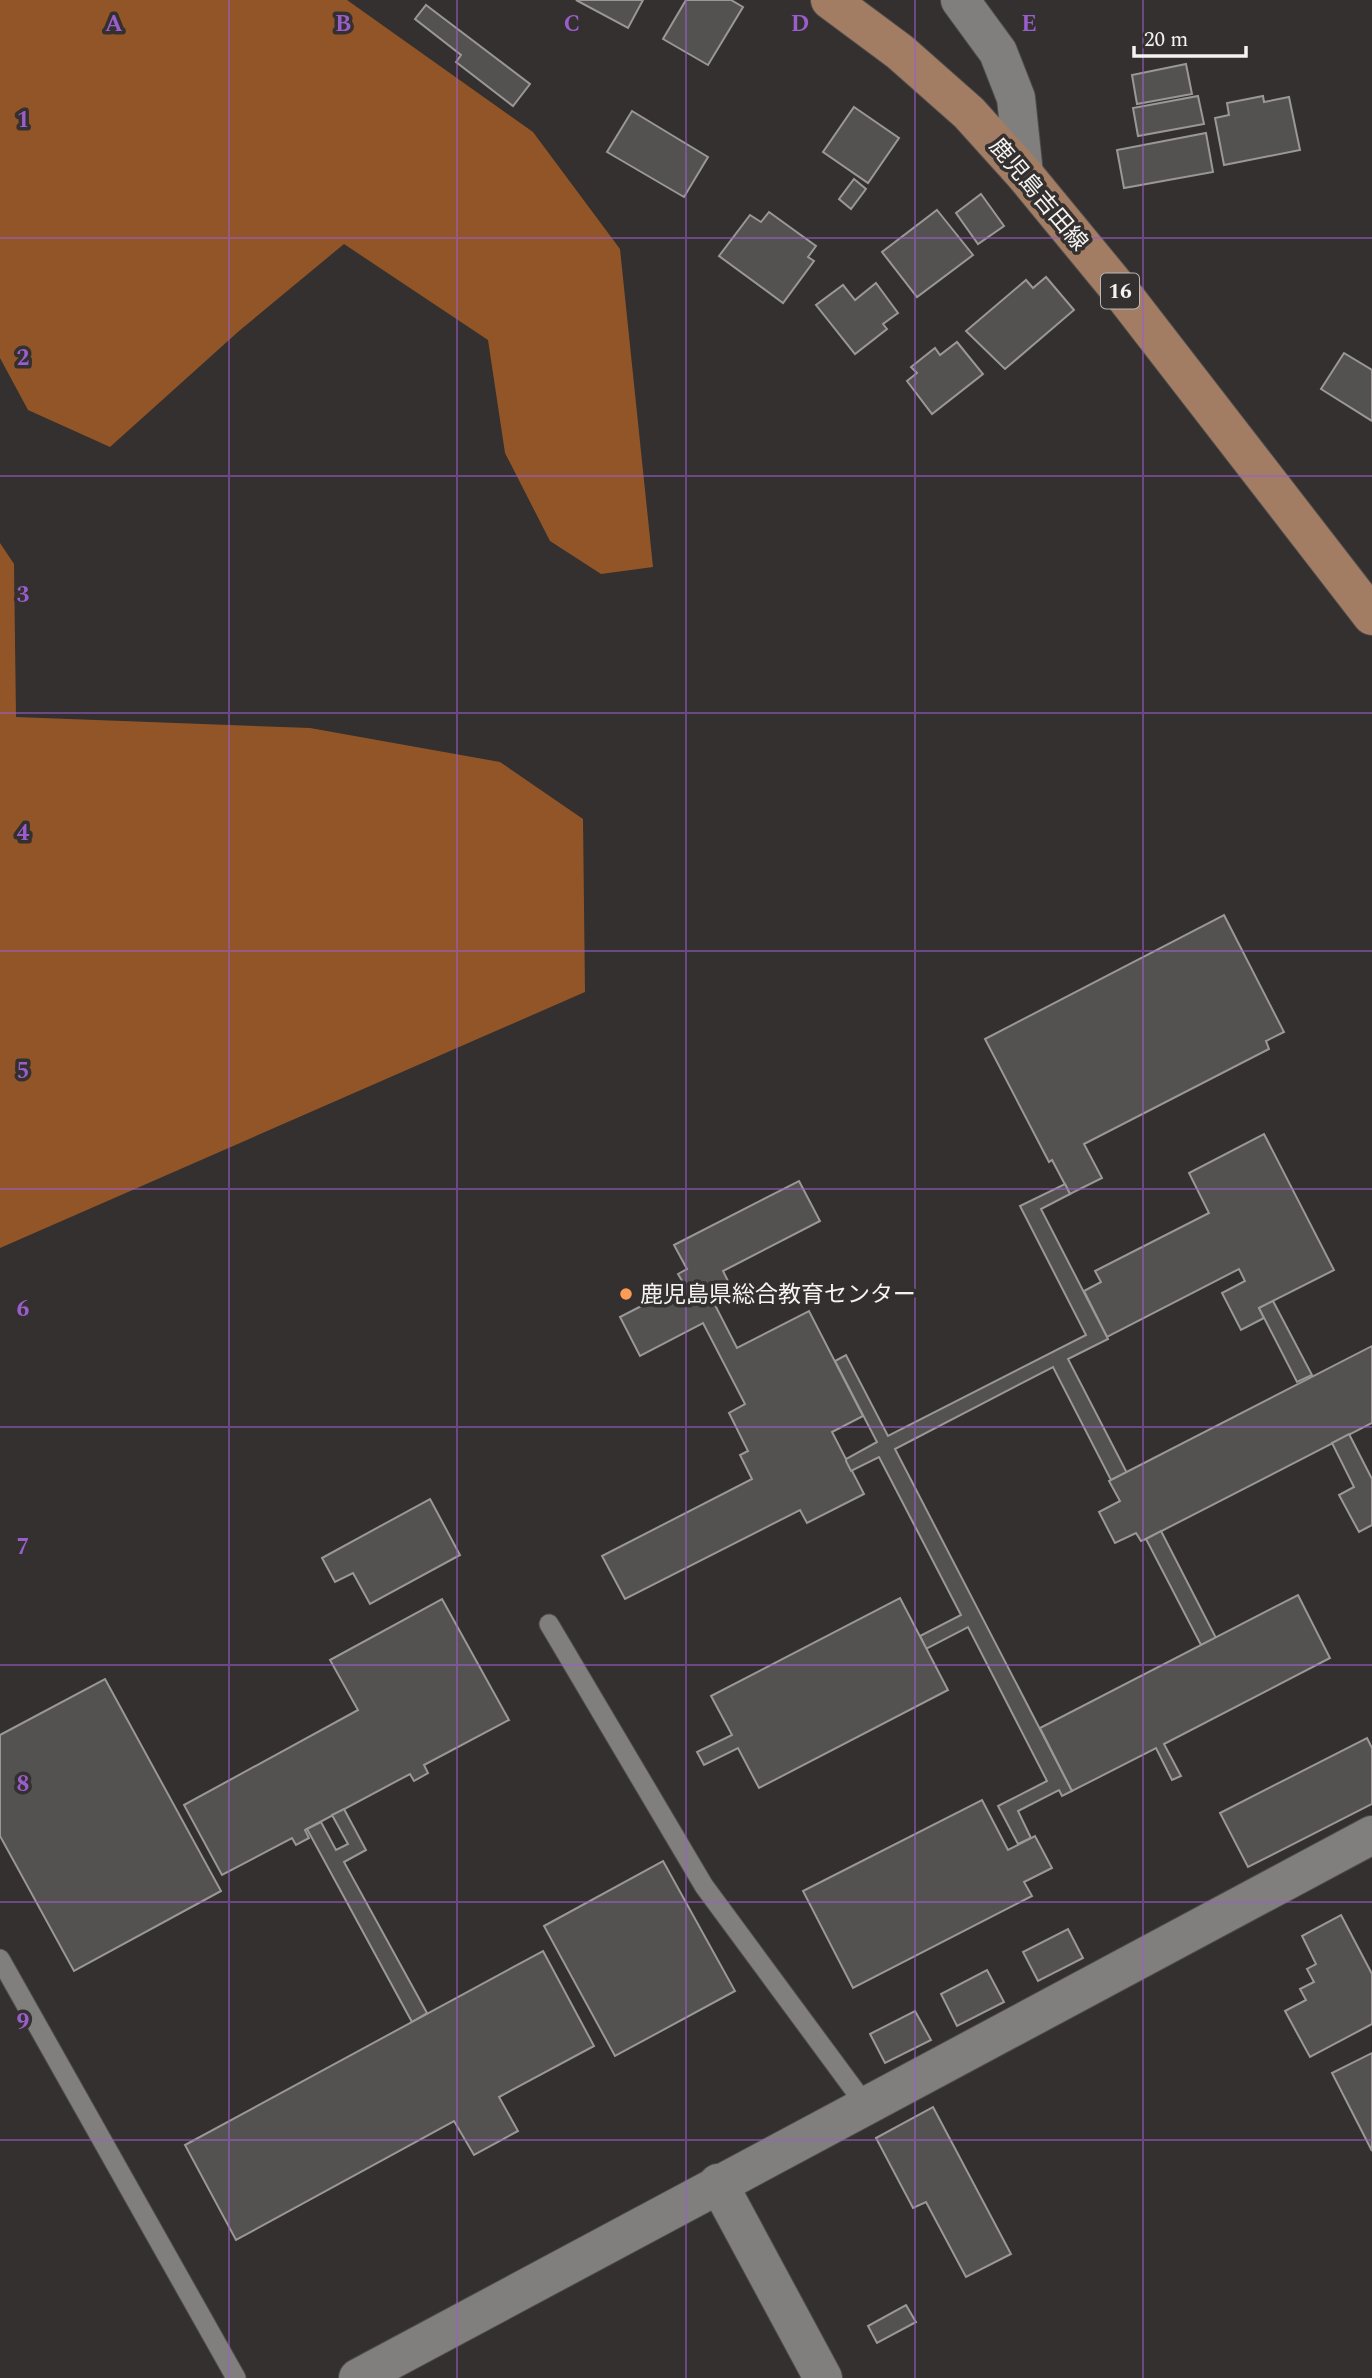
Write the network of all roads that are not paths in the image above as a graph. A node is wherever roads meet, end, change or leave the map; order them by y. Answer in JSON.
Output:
{"nodes":[{"id":1,"x":831,"y":0,"type":"edge"},
{"id":2,"x":960,"y":0,"type":"edge"},
{"id":3,"x":1024,"y":174,"type":"junction"},
{"id":4,"x":1372,"y":616,"type":"edge"},
{"id":5,"x":549,"y":1624,"type":"dead end"},
{"id":6,"x":1372,"y":1835,"type":"edge"},
{"id":7,"x":0,"y":1959,"type":"edge"},
{"id":8,"x":867,"y":2107,"type":"junction"},
{"id":9,"x":718,"y":2183,"type":"junction"},
{"id":10,"x":236,"y":2378,"type":"edge"},
{"id":11,"x":358,"y":2378,"type":"edge"},
{"id":12,"x":822,"y":2378,"type":"edge"}],
"edges":[{"from":1,"to":3,"type":"main road","name":"鹿児島吉田線","number":"16"},
{"from":2,"to":3,"type":"street"},
{"from":3,"to":4,"type":"main road","name":"鹿児島吉田線","number":"16"},
{"from":5,"to":8,"type":"lane"},
{"from":6,"to":8,"type":"street"},
{"from":7,"to":10,"type":"lane"},
{"from":8,"to":9,"type":"street"},
{"from":9,"to":11,"type":"street"},
{"from":9,"to":12,"type":"street"}]}
